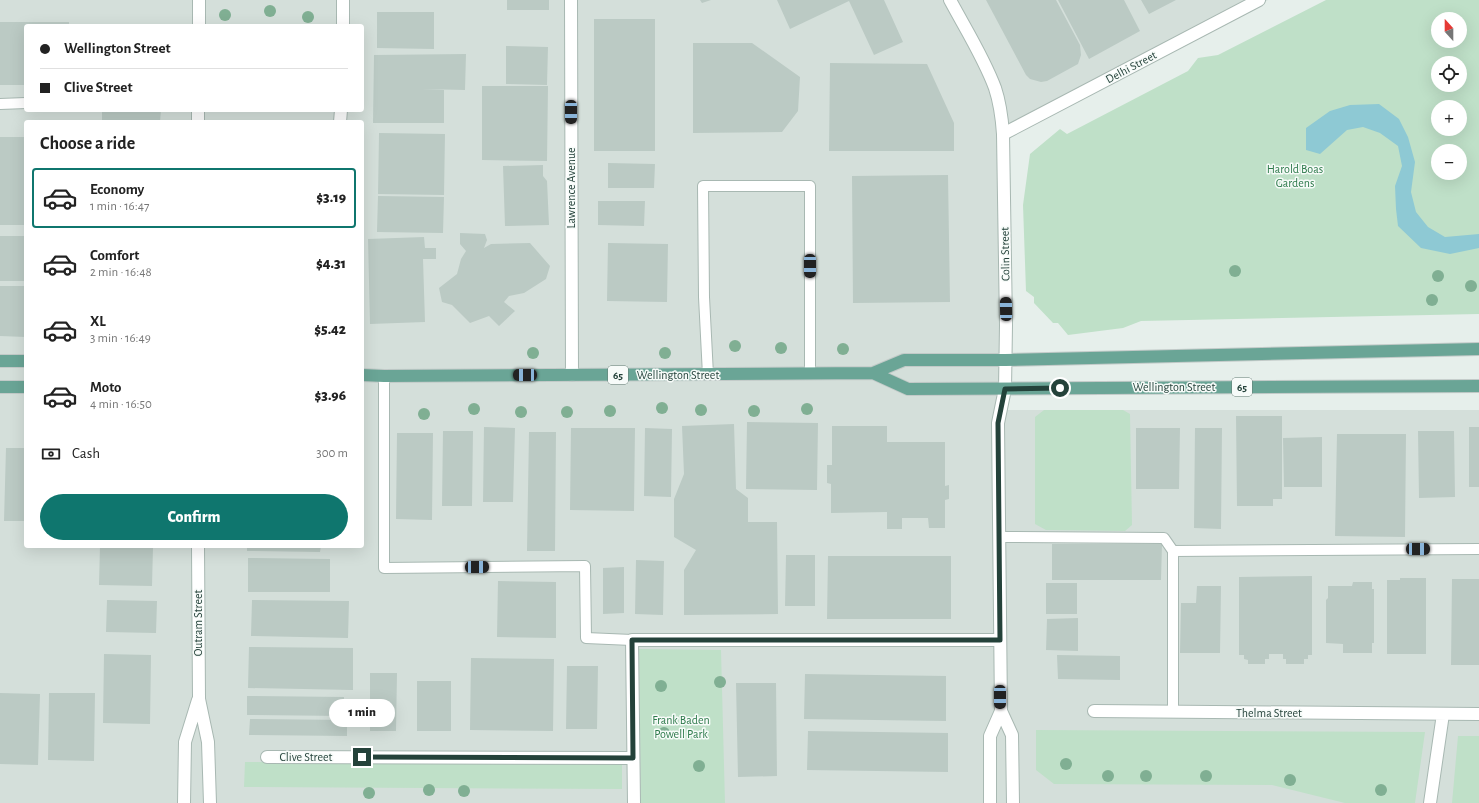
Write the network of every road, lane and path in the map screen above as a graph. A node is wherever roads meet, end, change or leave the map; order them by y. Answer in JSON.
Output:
{"nodes":[{"id":1,"x":199,"y":0,"type":"edge"},
{"id":2,"x":343,"y":0,"type":"edge"},
{"id":3,"x":571,"y":0,"type":"edge"},
{"id":4,"x":950,"y":0,"type":"edge"},
{"id":5,"x":1259,"y":0,"type":"edge"},
{"id":6,"x":199,"y":24,"type":"edge"},
{"id":7,"x":343,"y":24,"type":"edge"},
{"id":8,"x":0,"y":104,"type":"edge"},
{"id":9,"x":24,"y":104,"type":"edge"},
{"id":10,"x":1003,"y":134,"type":"junction"},
{"id":11,"x":1479,"y":349,"type":"edge"},
{"id":12,"x":1005,"y":360,"type":"junction"},
{"id":13,"x":0,"y":361,"type":"edge"},
{"id":14,"x":24,"y":361,"type":"edge"},
{"id":15,"x":873,"y":373,"type":"junction"},
{"id":16,"x":810,"y":374,"type":"junction"},
{"id":17,"x":364,"y":375,"type":"edge"},
{"id":18,"x":572,"y":375,"type":"junction"},
{"id":19,"x":708,"y":375,"type":"junction"},
{"id":20,"x":384,"y":376,"type":"junction"},
{"id":21,"x":1479,"y":386,"type":"edge"},
{"id":22,"x":0,"y":387,"type":"edge"},
{"id":23,"x":24,"y":387,"type":"edge"},
{"id":24,"x":1005,"y":389,"type":"junction"},
{"id":25,"x":999,"y":537,"type":"junction"},
{"id":26,"x":198,"y":548,"type":"edge"},
{"id":27,"x":1479,"y":549,"type":"edge"},
{"id":28,"x":1173,"y":551,"type":"junction"},
{"id":29,"x":632,"y":640,"type":"junction"},
{"id":30,"x":1000,"y":640,"type":"junction"},
{"id":31,"x":199,"y":699,"type":"junction"},
{"id":32,"x":1001,"y":711,"type":"junction"},
{"id":33,"x":1094,"y":712,"type":"dead end"},
{"id":34,"x":1174,"y":712,"type":"junction"},
{"id":35,"x":1443,"y":714,"type":"junction"},
{"id":36,"x":1479,"y":714,"type":"edge"},
{"id":37,"x":267,"y":757,"type":"dead end"},
{"id":38,"x":633,"y":758,"type":"junction"},
{"id":39,"x":184,"y":803,"type":"edge"},
{"id":40,"x":210,"y":803,"type":"edge"},
{"id":41,"x":634,"y":803,"type":"edge"},
{"id":42,"x":990,"y":803,"type":"edge"},
{"id":43,"x":1013,"y":803,"type":"edge"},
{"id":44,"x":1430,"y":803,"type":"edge"}],
"edges":[{"from":1,"to":6,"type":"street"},
{"from":2,"to":7,"type":"street"},
{"from":3,"to":18,"type":"street","name":"Lawrence Avenue"},
{"from":4,"to":10,"type":"street","name":"Colin Street"},
{"from":5,"to":10,"type":"street","name":"Delhi Street"},
{"from":8,"to":9,"type":"lane"},
{"from":10,"to":12,"type":"street","name":"Colin Street"},
{"from":11,"to":12,"type":"main road","name":"Wellington Street","number":"65"},
{"from":12,"to":15,"type":"main road","name":"Wellington Street","number":"65"},
{"from":12,"to":24,"type":"street","name":"Colin Street"},
{"from":13,"to":14,"type":"main road"},
{"from":15,"to":16,"type":"main road","name":"Wellington Street","number":"65"},
{"from":15,"to":24,"type":"main road","name":"Wellington Street","number":"65"},
{"from":16,"to":19,"type":"main road","name":"Wellington Street","number":"65"},
{"from":16,"to":19,"type":"lane"},
{"from":17,"to":20,"type":"main road","name":"Wellington Street","number":"65"},
{"from":18,"to":19,"type":"main road","name":"Wellington Street","number":"65"},
{"from":18,"to":20,"type":"main road","name":"Wellington Street","number":"65"},
{"from":20,"to":29,"type":"lane"},
{"from":21,"to":24,"type":"main road","name":"Wellington Street","number":"65"},
{"from":22,"to":23,"type":"main road"},
{"from":24,"to":25,"type":"street","name":"Colin Street"},
{"from":25,"to":28,"type":"lane"},
{"from":25,"to":30,"type":"street","name":"Colin Street"},
{"from":26,"to":31,"type":"street","name":"Outram Street"},
{"from":27,"to":28,"type":"lane"},
{"from":28,"to":34,"type":"lane"},
{"from":29,"to":30,"type":"street"},
{"from":29,"to":38,"type":"street"},
{"from":30,"to":32,"type":"street","name":"Colin Street"},
{"from":31,"to":39,"type":"street","name":"Outram Street"},
{"from":31,"to":40,"type":"street","name":"Outram Street"},
{"from":32,"to":42,"type":"street","name":"Colin Street"},
{"from":32,"to":43,"type":"street","name":"Colin Street"},
{"from":33,"to":34,"type":"street","name":"Thelma Street"},
{"from":34,"to":35,"type":"street","name":"Thelma Street"},
{"from":35,"to":36,"type":"street","name":"Thelma Street"},
{"from":35,"to":44,"type":"street"},
{"from":37,"to":38,"type":"street","name":"Clive Street"},
{"from":38,"to":41,"type":"street"}]}
